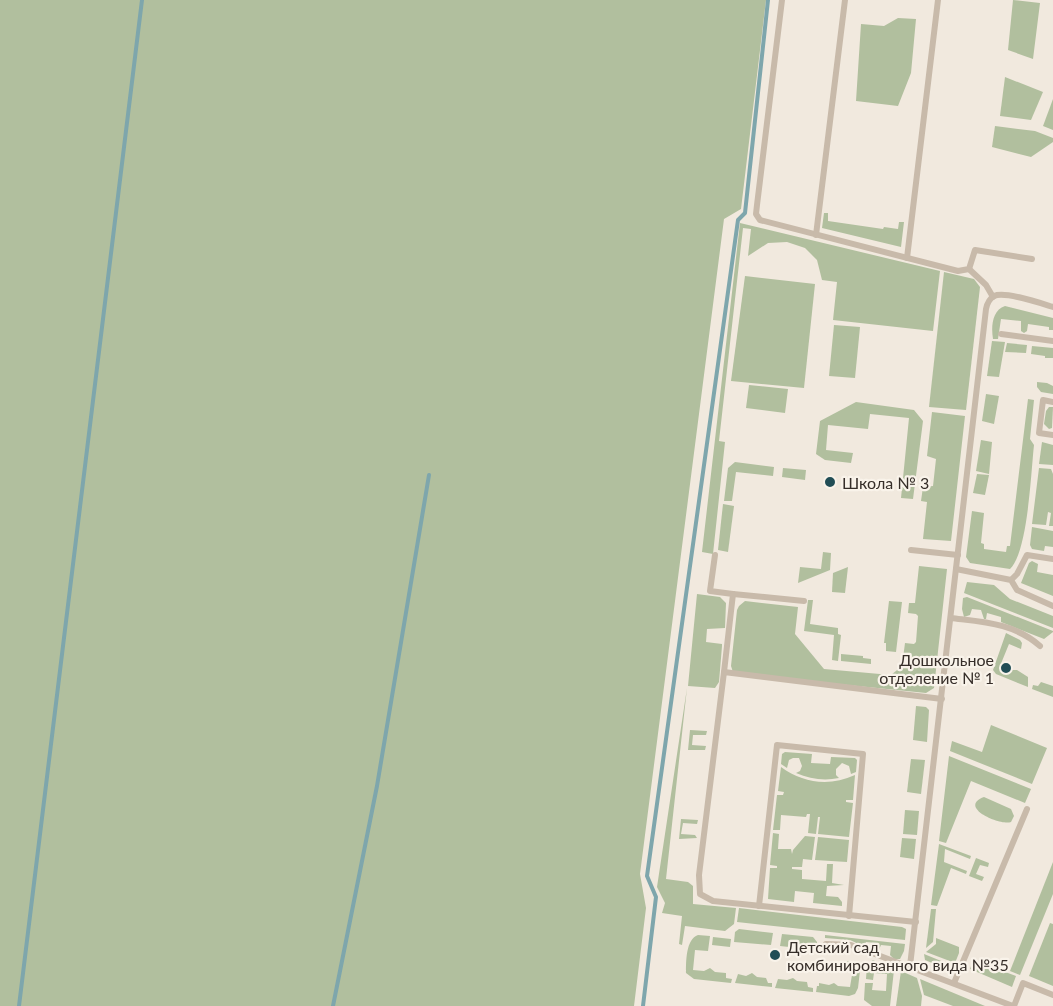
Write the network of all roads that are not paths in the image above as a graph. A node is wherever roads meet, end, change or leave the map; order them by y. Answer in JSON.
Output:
{"nodes":[{"id":1,"x":782,"y":0,"type":"edge"},
{"id":2,"x":845,"y":0,"type":"edge"},
{"id":3,"x":938,"y":0,"type":"edge"},
{"id":4,"x":816,"y":235,"type":"junction"},
{"id":5,"x":907,"y":258,"type":"junction"},
{"id":6,"x":1032,"y":259,"type":"dead end"},
{"id":7,"x":969,"y":269,"type":"junction"},
{"id":8,"x":993,"y":297,"type":"junction"},
{"id":9,"x":1053,"y":307,"type":"edge"},
{"id":10,"x":1001,"y":334,"type":"dead end"},
{"id":11,"x":1053,"y":342,"type":"edge"},
{"id":12,"x":1053,"y":402,"type":"edge"},
{"id":13,"x":1053,"y":435,"type":"edge"},
{"id":14,"x":910,"y":550,"type":"dead end"},
{"id":15,"x":715,"y":555,"type":"dead end"},
{"id":16,"x":958,"y":555,"type":"junction"},
{"id":17,"x":1053,"y":560,"type":"edge"},
{"id":18,"x":956,"y":569,"type":"junction"},
{"id":19,"x":1011,"y":580,"type":"junction"},
{"id":20,"x":733,"y":594,"type":"junction"},
{"id":21,"x":804,"y":601,"type":"dead end"},
{"id":22,"x":1053,"y":606,"type":"edge"},
{"id":23,"x":951,"y":618,"type":"junction"},
{"id":24,"x":1040,"y":646,"type":"dead end"},
{"id":25,"x":724,"y":672,"type":"junction"},
{"id":26,"x":942,"y":699,"type":"junction"},
{"id":27,"x":1027,"y":809,"type":"dead end"},
{"id":28,"x":759,"y":906,"type":"junction"},
{"id":29,"x":849,"y":916,"type":"junction"},
{"id":30,"x":916,"y":922,"type":"junction"},
{"id":31,"x":826,"y":944,"type":"dead end"},
{"id":32,"x":910,"y":966,"type":"junction"},
{"id":33,"x":954,"y":983,"type":"junction"},
{"id":34,"x":1053,"y":995,"type":"edge"},
{"id":35,"x":1011,"y":1006,"type":"edge"}],
"edges":[{"from":1,"to":4,"type":"lane"},
{"from":2,"to":4,"type":"lane"},
{"from":3,"to":5,"type":"lane"},
{"from":4,"to":5,"type":"lane"},
{"from":5,"to":7,"type":"lane"},
{"from":6,"to":7,"type":"lane"},
{"from":7,"to":8,"type":"lane"},
{"from":8,"to":9,"type":"lane"},
{"from":8,"to":16,"type":"lane"},
{"from":10,"to":11,"type":"lane"},
{"from":12,"to":13,"type":"lane"},
{"from":14,"to":16,"type":"lane"},
{"from":15,"to":20,"type":"lane"},
{"from":16,"to":18,"type":"lane"},
{"from":17,"to":19,"type":"lane"},
{"from":18,"to":19,"type":"lane"},
{"from":18,"to":23,"type":"lane"},
{"from":19,"to":22,"type":"lane"},
{"from":20,"to":21,"type":"lane"},
{"from":20,"to":25,"type":"lane"},
{"from":23,"to":24,"type":"lane"},
{"from":23,"to":26,"type":"lane"},
{"from":25,"to":26,"type":"lane"},
{"from":25,"to":28,"type":"lane"},
{"from":26,"to":30,"type":"lane"},
{"from":27,"to":33,"type":"lane"},
{"from":28,"to":29,"type":"lane"},
{"from":28,"to":29,"type":"lane"},
{"from":29,"to":30,"type":"lane"},
{"from":30,"to":32,"type":"lane"},
{"from":31,"to":32,"type":"lane"},
{"from":32,"to":33,"type":"lane"},
{"from":33,"to":35,"type":"lane"},
{"from":34,"to":35,"type":"lane"}]}
